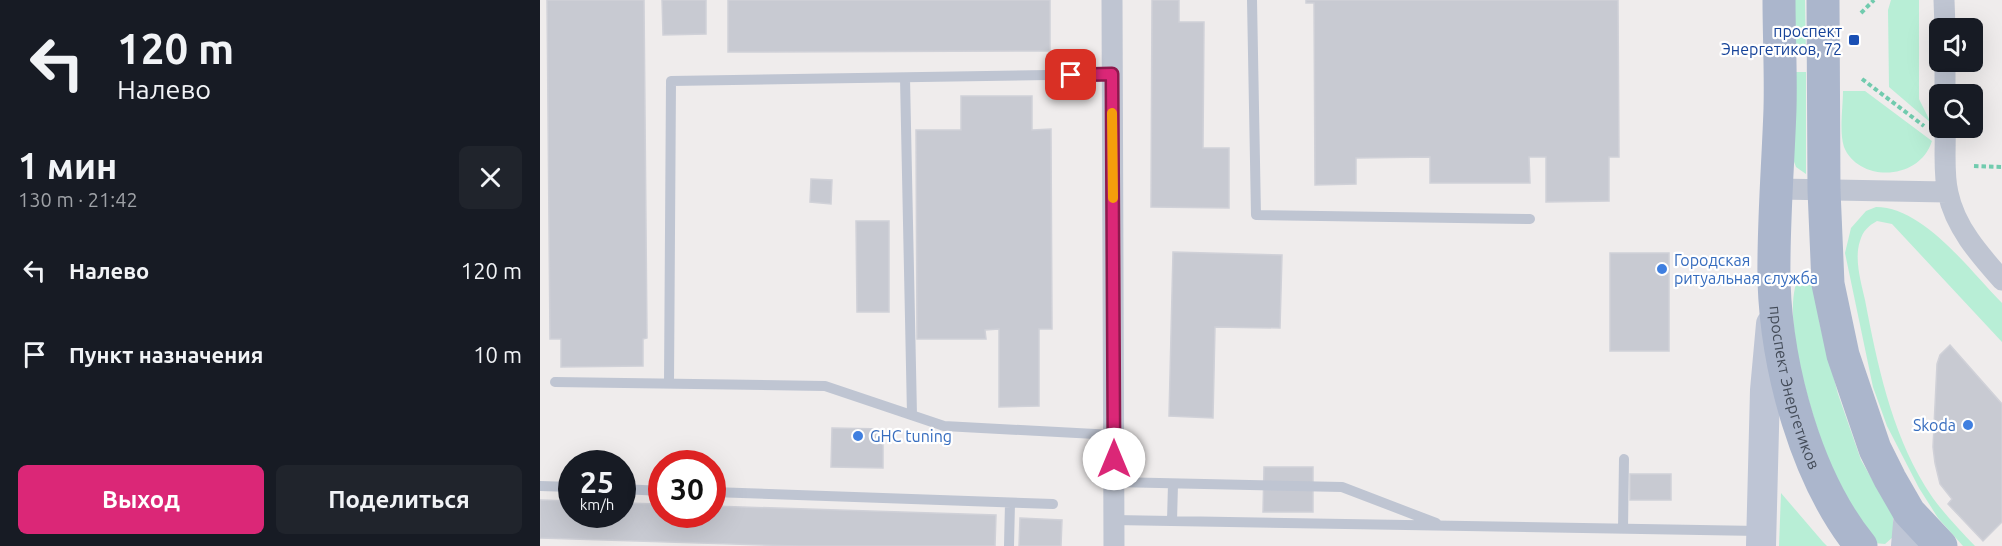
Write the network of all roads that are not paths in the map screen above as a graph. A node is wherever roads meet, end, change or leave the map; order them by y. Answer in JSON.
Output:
{"nodes":[{"id":1,"x":1112,"y":0,"type":"edge"},
{"id":2,"x":1252,"y":0,"type":"edge"},
{"id":3,"x":1779,"y":0,"type":"edge"},
{"id":4,"x":1823,"y":0,"type":"edge"},
{"id":5,"x":1944,"y":0,"type":"edge"},
{"id":6,"x":1945,"y":18,"type":"edge"},
{"id":7,"x":1112,"y":74,"type":"junction"},
{"id":8,"x":905,"y":78,"type":"junction"},
{"id":9,"x":1940,"y":138,"type":"edge"},
{"id":10,"x":1777,"y":189,"type":"junction"},
{"id":11,"x":1824,"y":190,"type":"junction"},
{"id":12,"x":1947,"y":192,"type":"junction"},
{"id":13,"x":1530,"y":219,"type":"dead end"},
{"id":14,"x":2002,"y":280,"type":"edge"},
{"id":15,"x":1774,"y":283,"type":"junction"},
{"id":16,"x":1828,"y":284,"type":"junction"},
{"id":17,"x":555,"y":382,"type":"dead end"},
{"id":18,"x":669,"y":383,"type":"junction"},
{"id":19,"x":912,"y":415,"type":"junction"},
{"id":20,"x":1114,"y":435,"type":"junction"},
{"id":21,"x":1624,"y":459,"type":"dead end"},
{"id":22,"x":1114,"y":482,"type":"junction"},
{"id":23,"x":1173,"y":484,"type":"junction"},
{"id":24,"x":540,"y":486,"type":"edge"},
{"id":25,"x":558,"y":487,"type":"edge"},
{"id":26,"x":726,"y":493,"type":"edge"},
{"id":27,"x":1010,"y":503,"type":"junction"},
{"id":28,"x":1053,"y":504,"type":"dead end"},
{"id":29,"x":1909,"y":512,"type":"junction"},
{"id":30,"x":1114,"y":520,"type":"junction"},
{"id":31,"x":1172,"y":521,"type":"junction"},
{"id":32,"x":1444,"y":526,"type":"junction"},
{"id":33,"x":1623,"y":529,"type":"junction"},
{"id":34,"x":1762,"y":538,"type":"edge"},
{"id":35,"x":1009,"y":546,"type":"edge"},
{"id":36,"x":1114,"y":546,"type":"edge"},
{"id":37,"x":1861,"y":546,"type":"edge"},
{"id":38,"x":1906,"y":546,"type":"edge"},
{"id":39,"x":1941,"y":546,"type":"edge"}],
"edges":[{"from":1,"to":7,"type":"street"},
{"from":2,"to":13,"type":"lane"},
{"from":3,"to":10,"type":"main road","name":"проспект Энергетиков"},
{"from":4,"to":11,"type":"main road"},
{"from":5,"to":6,"type":"street"},
{"from":7,"to":8,"type":"lane"},
{"from":7,"to":20,"type":"street"},
{"from":8,"to":18,"type":"lane"},
{"from":8,"to":19,"type":"lane"},
{"from":9,"to":12,"type":"street"},
{"from":10,"to":11,"type":"street"},
{"from":10,"to":15,"type":"main road","name":"проспект Энергетиков"},
{"from":11,"to":12,"type":"street"},
{"from":11,"to":16,"type":"main road"},
{"from":12,"to":14,"type":"street"},
{"from":15,"to":16,"type":"main road"},
{"from":15,"to":34,"type":"street"},
{"from":15,"to":37,"type":"main road","name":"проспект Энергетиков"},
{"from":16,"to":29,"type":"main road"},
{"from":17,"to":18,"type":"lane"},
{"from":18,"to":19,"type":"lane"},
{"from":19,"to":20,"type":"lane"},
{"from":20,"to":22,"type":"street"},
{"from":21,"to":33,"type":"lane"},
{"from":22,"to":23,"type":"lane"},
{"from":22,"to":30,"type":"street"},
{"from":23,"to":31,"type":"lane"},
{"from":23,"to":32,"type":"lane"},
{"from":24,"to":25,"type":"lane"},
{"from":26,"to":27,"type":"lane"},
{"from":27,"to":28,"type":"lane"},
{"from":27,"to":35,"type":"lane"},
{"from":29,"to":38,"type":"street"},
{"from":29,"to":39,"type":"main road"},
{"from":30,"to":31,"type":"lane"},
{"from":30,"to":36,"type":"street"},
{"from":31,"to":32,"type":"lane"},
{"from":32,"to":33,"type":"lane"},
{"from":33,"to":34,"type":"lane"}]}
